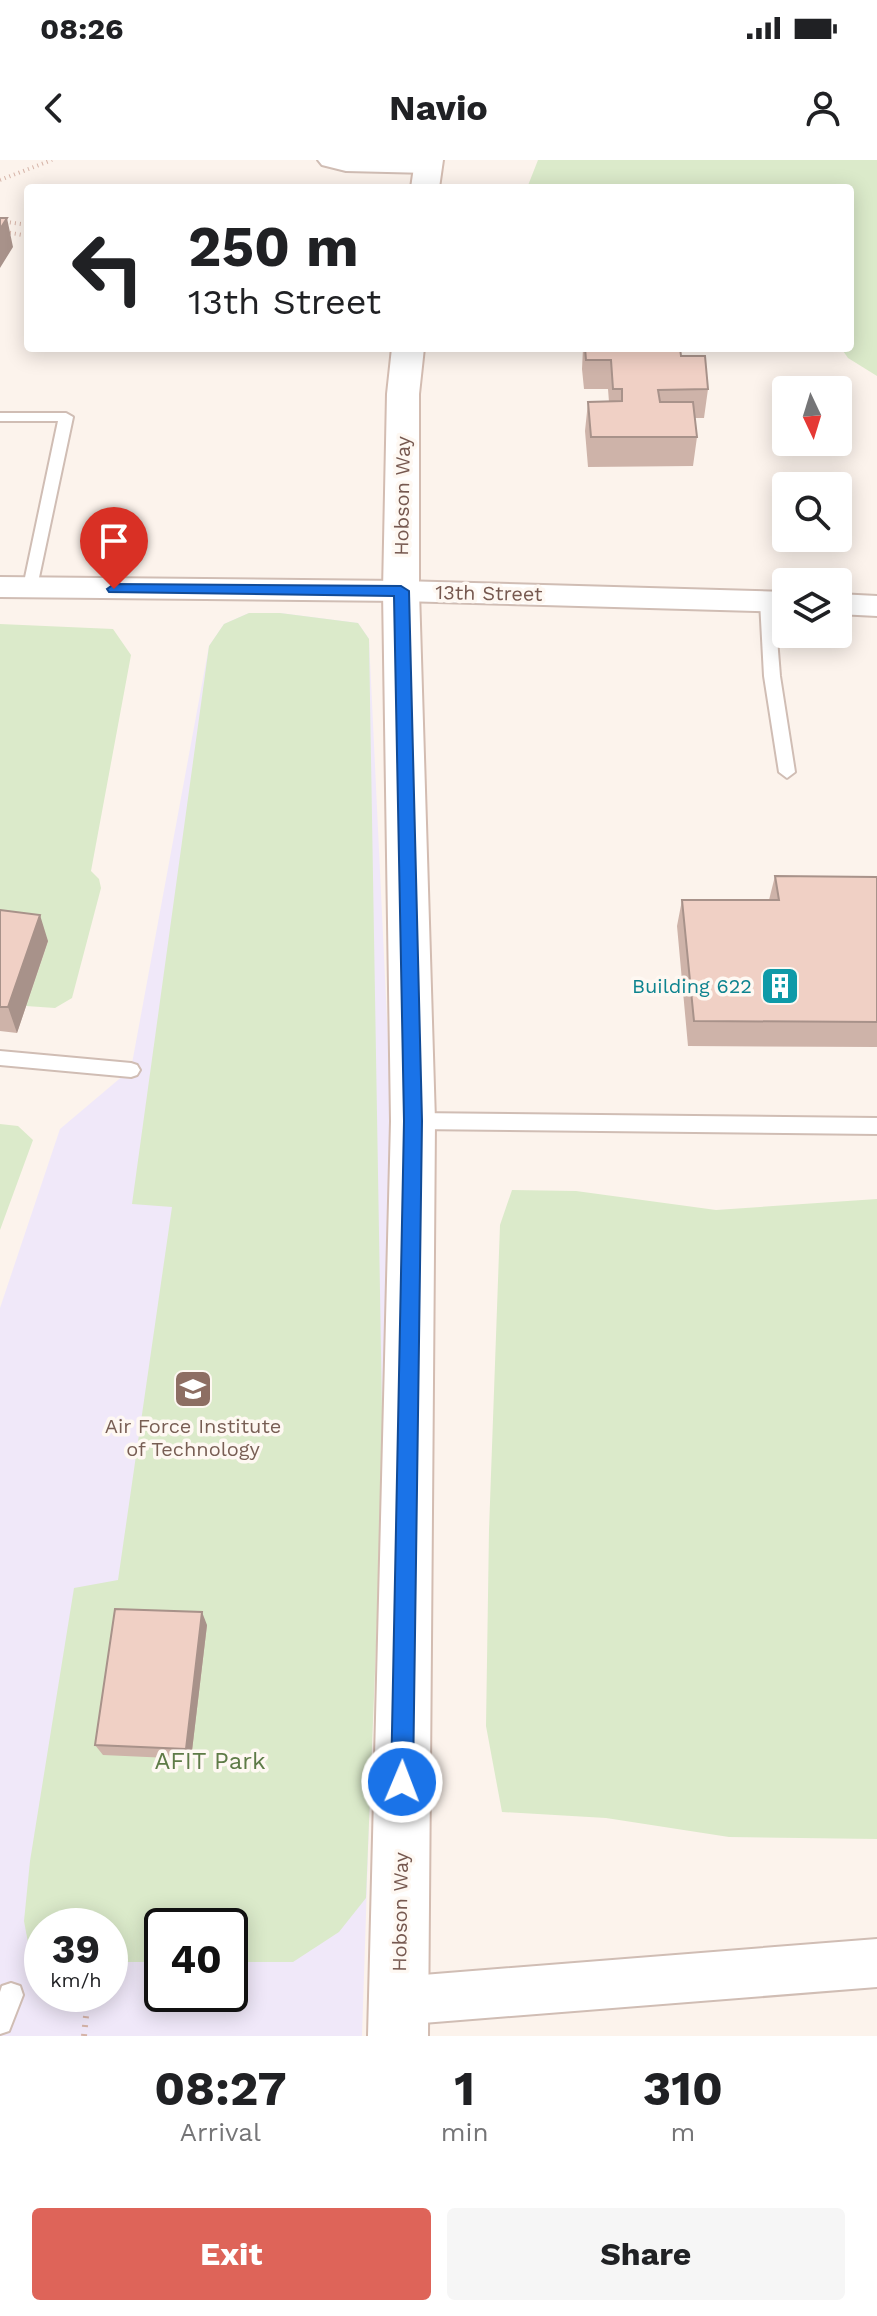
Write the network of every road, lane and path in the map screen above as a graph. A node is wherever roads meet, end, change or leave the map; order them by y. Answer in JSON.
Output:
{"nodes":[{"id":1,"x":52,"y":160,"type":"edge"},
{"id":2,"x":330,"y":160,"type":"edge"},
{"id":3,"x":427,"y":171,"type":"edge"},
{"id":4,"x":0,"y":180,"type":"edge"},
{"id":5,"x":0,"y":221,"type":"edge"},
{"id":6,"x":24,"y":224,"type":"edge"},
{"id":7,"x":0,"y":231,"type":"edge"},
{"id":8,"x":24,"y":235,"type":"edge"},
{"id":9,"x":408,"y":352,"type":"edge"},
{"id":10,"x":0,"y":417,"type":"edge"},
{"id":11,"x":0,"y":587,"type":"edge"},
{"id":12,"x":30,"y":587,"type":"junction"},
{"id":13,"x":401,"y":591,"type":"junction"},
{"id":14,"x":772,"y":601,"type":"edge"},
{"id":15,"x":852,"y":605,"type":"edge"},
{"id":16,"x":877,"y":606,"type":"edge"},
{"id":17,"x":774,"y":648,"type":"edge"},
{"id":18,"x":787,"y":772,"type":"dead end"},
{"id":19,"x":0,"y":1058,"type":"edge"},
{"id":20,"x":131,"y":1070,"type":"dead end"},
{"id":21,"x":413,"y":1121,"type":"junction"},
{"id":22,"x":877,"y":1126,"type":"edge"},
{"id":23,"x":877,"y":1963,"type":"edge"},
{"id":24,"x":11,"y":1995,"type":"dead end"},
{"id":25,"x":86,"y":2012,"type":"edge"},
{"id":26,"x":398,"y":2018,"type":"edge"},
{"id":27,"x":0,"y":2022,"type":"edge"},
{"id":28,"x":84,"y":2036,"type":"edge"}],
"edges":[{"from":1,"to":4,"type":"path"},
{"from":2,"to":3,"type":"street"},
{"from":5,"to":6,"type":"path"},
{"from":7,"to":8,"type":"path"},
{"from":9,"to":13,"type":"street","name":"Hobson Way"},
{"from":10,"to":12,"type":"lane"},
{"from":11,"to":12,"type":"street","name":"13th Street"},
{"from":12,"to":13,"type":"street","name":"13th Street"},
{"from":13,"to":14,"type":"street","name":"13th Street"},
{"from":13,"to":21,"type":"street","name":"Hobson Way"},
{"from":15,"to":16,"type":"street"},
{"from":17,"to":18,"type":"lane"},
{"from":19,"to":20,"type":"lane"},
{"from":21,"to":22,"type":"lane"},
{"from":21,"to":26,"type":"street","name":"Hobson Way"},
{"from":23,"to":26,"type":"street"},
{"from":24,"to":27,"type":"lane"},
{"from":25,"to":28,"type":"path"}]}
